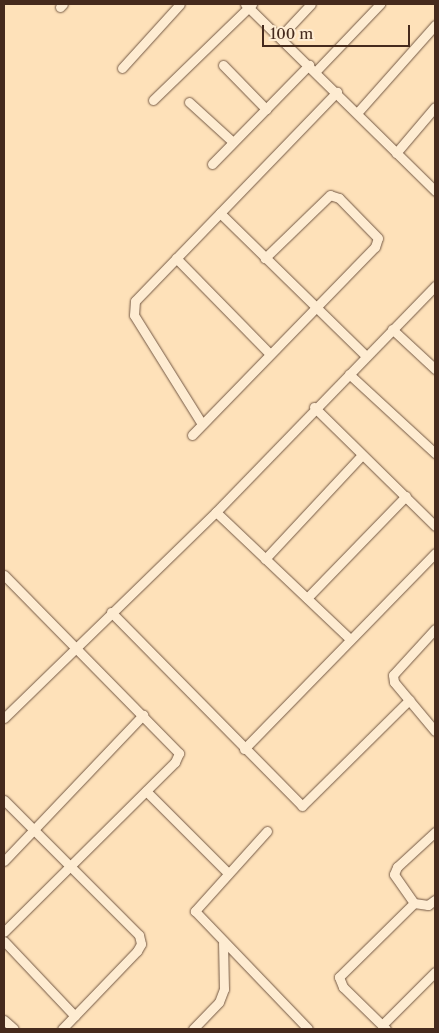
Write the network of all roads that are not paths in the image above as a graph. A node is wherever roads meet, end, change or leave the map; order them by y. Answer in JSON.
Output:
{"nodes":[{"id":1,"x":180,"y":4,"type":"edge"},
{"id":2,"x":312,"y":4,"type":"edge"},
{"id":3,"x":380,"y":4,"type":"edge"},
{"id":4,"x":248,"y":5,"type":"edge"},
{"id":5,"x":435,"y":25,"type":"edge"},
{"id":6,"x":280,"y":37,"type":"junction"},
{"id":7,"x":223,"y":65,"type":"dead end"},
{"id":8,"x":122,"y":68,"type":"dead end"},
{"id":9,"x":313,"y":68,"type":"junction"},
{"id":10,"x":337,"y":92,"type":"junction"},
{"id":11,"x":153,"y":100,"type":"dead end"},
{"id":12,"x":189,"y":102,"type":"dead end"},
{"id":13,"x":435,"y":106,"type":"edge"},
{"id":14,"x":266,"y":109,"type":"junction"},
{"id":15,"x":357,"y":113,"type":"junction"},
{"id":16,"x":233,"y":142,"type":"junction"},
{"id":17,"x":396,"y":153,"type":"junction"},
{"id":18,"x":212,"y":164,"type":"dead end"},
{"id":19,"x":433,"y":185,"type":"edge"},
{"id":20,"x":220,"y":213,"type":"junction"},
{"id":21,"x":176,"y":258,"type":"junction"},
{"id":22,"x":265,"y":258,"type":"junction"},
{"id":23,"x":434,"y":289,"type":"edge"},
{"id":24,"x":315,"y":308,"type":"junction"},
{"id":25,"x":392,"y":329,"type":"junction"},
{"id":26,"x":270,"y":354,"type":"junction"},
{"id":27,"x":366,"y":356,"type":"junction"},
{"id":28,"x":435,"y":369,"type":"edge"},
{"id":29,"x":349,"y":374,"type":"junction"},
{"id":30,"x":314,"y":407,"type":"junction"},
{"id":31,"x":202,"y":424,"type":"junction"},
{"id":32,"x":192,"y":435,"type":"dead end"},
{"id":33,"x":435,"y":454,"type":"edge"},
{"id":34,"x":362,"y":455,"type":"junction"},
{"id":35,"x":406,"y":496,"type":"junction"},
{"id":36,"x":216,"y":512,"type":"junction"},
{"id":37,"x":435,"y":526,"type":"edge"},
{"id":38,"x":435,"y":552,"type":"edge"},
{"id":39,"x":265,"y":559,"type":"junction"},
{"id":40,"x":4,"y":575,"type":"edge"},
{"id":41,"x":307,"y":598,"type":"junction"},
{"id":42,"x":111,"y":612,"type":"junction"},
{"id":43,"x":435,"y":629,"type":"edge"},
{"id":44,"x":350,"y":638,"type":"junction"},
{"id":45,"x":75,"y":646,"type":"junction"},
{"id":46,"x":408,"y":700,"type":"junction"},
{"id":47,"x":143,"y":715,"type":"junction"},
{"id":48,"x":4,"y":718,"type":"edge"},
{"id":49,"x":435,"y":731,"type":"edge"},
{"id":50,"x":244,"y":748,"type":"junction"},
{"id":51,"x":146,"y":791,"type":"junction"},
{"id":52,"x":4,"y":800,"type":"edge"},
{"id":53,"x":33,"y":828,"type":"junction"},
{"id":54,"x":267,"y":832,"type":"dead end"},
{"id":55,"x":435,"y":832,"type":"edge"},
{"id":56,"x":4,"y":862,"type":"edge"},
{"id":57,"x":69,"y":864,"type":"junction"},
{"id":58,"x":228,"y":873,"type":"junction"},
{"id":59,"x":435,"y":900,"type":"edge"},
{"id":60,"x":414,"y":903,"type":"junction"},
{"id":61,"x":4,"y":932,"type":"edge"},
{"id":62,"x":4,"y":941,"type":"edge"},
{"id":63,"x":223,"y":943,"type":"junction"},
{"id":64,"x":435,"y":972,"type":"edge"},
{"id":65,"x":75,"y":1016,"type":"junction"},
{"id":66,"x":4,"y":1020,"type":"edge"},
{"id":67,"x":384,"y":1027,"type":"edge"},
{"id":68,"x":14,"y":1029,"type":"edge"},
{"id":69,"x":62,"y":1029,"type":"edge"},
{"id":70,"x":193,"y":1029,"type":"edge"},
{"id":71,"x":308,"y":1029,"type":"edge"}],
"edges":[{"from":1,"to":8,"type":"street"},
{"from":2,"to":6,"type":"street"},
{"from":3,"to":9,"type":"street"},
{"from":4,"to":6,"type":"street"},
{"from":4,"to":11,"type":"street"},
{"from":5,"to":15,"type":"street"},
{"from":6,"to":9,"type":"street"},
{"from":7,"to":14,"type":"street"},
{"from":9,"to":10,"type":"street"},
{"from":9,"to":14,"type":"street"},
{"from":10,"to":15,"type":"street"},
{"from":10,"to":20,"type":"street"},
{"from":12,"to":16,"type":"street"},
{"from":13,"to":17,"type":"street"},
{"from":14,"to":16,"type":"street"},
{"from":15,"to":17,"type":"street"},
{"from":16,"to":18,"type":"street"},
{"from":17,"to":19,"type":"street"},
{"from":20,"to":21,"type":"street"},
{"from":20,"to":22,"type":"street"},
{"from":21,"to":26,"type":"street"},
{"from":21,"to":31,"type":"street"},
{"from":22,"to":24,"type":"street"},
{"from":22,"to":24,"type":"street"},
{"from":23,"to":25,"type":"street"},
{"from":24,"to":26,"type":"street"},
{"from":24,"to":27,"type":"street"},
{"from":25,"to":27,"type":"street"},
{"from":25,"to":28,"type":"street"},
{"from":26,"to":31,"type":"street"},
{"from":27,"to":29,"type":"street"},
{"from":29,"to":30,"type":"street"},
{"from":29,"to":33,"type":"street"},
{"from":30,"to":34,"type":"street"},
{"from":30,"to":36,"type":"street"},
{"from":31,"to":32,"type":"street"},
{"from":34,"to":35,"type":"street"},
{"from":34,"to":39,"type":"street"},
{"from":35,"to":37,"type":"street"},
{"from":35,"to":41,"type":"street"},
{"from":36,"to":39,"type":"street"},
{"from":36,"to":42,"type":"street"},
{"from":38,"to":44,"type":"street"},
{"from":39,"to":41,"type":"street"},
{"from":40,"to":45,"type":"street"},
{"from":41,"to":44,"type":"street"},
{"from":42,"to":45,"type":"street"},
{"from":42,"to":50,"type":"street"},
{"from":43,"to":46,"type":"street"},
{"from":44,"to":50,"type":"street"},
{"from":45,"to":47,"type":"street"},
{"from":45,"to":48,"type":"street"},
{"from":46,"to":49,"type":"street"},
{"from":46,"to":50,"type":"street"},
{"from":47,"to":51,"type":"street"},
{"from":47,"to":53,"type":"street"},
{"from":51,"to":57,"type":"street"},
{"from":51,"to":58,"type":"street"},
{"from":52,"to":53,"type":"street"},
{"from":53,"to":56,"type":"street"},
{"from":53,"to":57,"type":"street"},
{"from":54,"to":58,"type":"street"},
{"from":55,"to":60,"type":"street"},
{"from":57,"to":61,"type":"street"},
{"from":57,"to":65,"type":"street"},
{"from":58,"to":63,"type":"street"},
{"from":59,"to":60,"type":"street"},
{"from":60,"to":67,"type":"street"},
{"from":62,"to":65,"type":"street"},
{"from":63,"to":70,"type":"street"},
{"from":63,"to":71,"type":"street"},
{"from":64,"to":67,"type":"street"},
{"from":65,"to":69,"type":"street"},
{"from":66,"to":68,"type":"street"}]}
